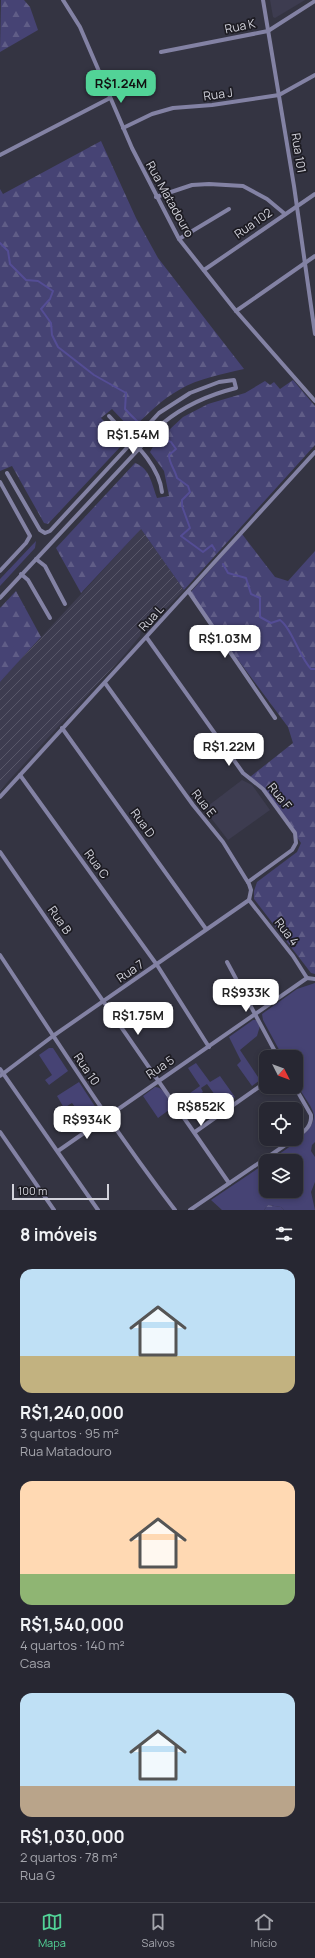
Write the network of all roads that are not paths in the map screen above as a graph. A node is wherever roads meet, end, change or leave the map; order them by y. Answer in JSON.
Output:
{"nodes":[{"id":1,"x":62,"y":0,"type":"edge"},
{"id":2,"x":263,"y":0,"type":"edge"},
{"id":3,"x":315,"y":1,"type":"edge"},
{"id":4,"x":268,"y":31,"type":"junction"},
{"id":5,"x":161,"y":52,"type":"dead end"},
{"id":6,"x":315,"y":75,"type":"edge"},
{"id":7,"x":279,"y":95,"type":"junction"},
{"id":8,"x":110,"y":98,"type":"junction"},
{"id":9,"x":123,"y":128,"type":"junction"},
{"id":10,"x":0,"y":155,"type":"edge"},
{"id":11,"x":315,"y":194,"type":"edge"},
{"id":12,"x":156,"y":197,"type":"junction"},
{"id":13,"x":297,"y":206,"type":"junction"},
{"id":14,"x":229,"y":209,"type":"dead end"},
{"id":15,"x":284,"y":214,"type":"junction"},
{"id":16,"x":179,"y":239,"type":"junction"},
{"id":17,"x":315,"y":256,"type":"edge"},
{"id":18,"x":304,"y":263,"type":"junction"},
{"id":19,"x":204,"y":270,"type":"junction"},
{"id":20,"x":236,"y":311,"type":"junction"},
{"id":21,"x":313,"y":318,"type":"edge"},
{"id":22,"x":315,"y":334,"type":"edge"},
{"id":23,"x":315,"y":401,"type":"edge"},
{"id":24,"x":109,"y":416,"type":"dead end"},
{"id":25,"x":132,"y":442,"type":"junction"},
{"id":26,"x":139,"y":449,"type":"junction"},
{"id":27,"x":315,"y":452,"type":"edge"},
{"id":28,"x":7,"y":473,"type":"dead end"},
{"id":29,"x":0,"y":482,"type":"edge"},
{"id":30,"x":162,"y":492,"type":"dead end"},
{"id":31,"x":36,"y":559,"type":"junction"},
{"id":32,"x":0,"y":571,"type":"edge"},
{"id":33,"x":21,"y":574,"type":"junction"},
{"id":34,"x":189,"y":592,"type":"junction"},
{"id":35,"x":0,"y":598,"type":"edge"},
{"id":36,"x":65,"y":604,"type":"dead end"},
{"id":37,"x":50,"y":618,"type":"dead end"},
{"id":38,"x":147,"y":638,"type":"junction"},
{"id":39,"x":105,"y":683,"type":"junction"},
{"id":40,"x":275,"y":718,"type":"dead end"},
{"id":41,"x":62,"y":728,"type":"junction"},
{"id":42,"x":20,"y":775,"type":"junction"},
{"id":43,"x":0,"y":797,"type":"edge"},
{"id":44,"x":0,"y":852,"type":"edge"},
{"id":45,"x":248,"y":882,"type":"junction"},
{"id":46,"x":249,"y":900,"type":"junction"},
{"id":47,"x":206,"y":930,"type":"junction"},
{"id":48,"x":0,"y":955,"type":"edge"},
{"id":49,"x":227,"y":962,"type":"dead end"},
{"id":50,"x":156,"y":965,"type":"junction"},
{"id":51,"x":307,"y":978,"type":"junction"},
{"id":52,"x":315,"y":979,"type":"edge"},
{"id":53,"x":104,"y":1000,"type":"junction"},
{"id":54,"x":255,"y":1014,"type":"junction"},
{"id":55,"x":53,"y":1036,"type":"junction"},
{"id":56,"x":209,"y":1046,"type":"junction"},
{"id":57,"x":274,"y":1050,"type":"edge"},
{"id":58,"x":1,"y":1073,"type":"edge"},
{"id":59,"x":159,"y":1080,"type":"junction"},
{"id":60,"x":259,"y":1087,"type":"edge"},
{"id":61,"x":299,"y":1094,"type":"edge"},
{"id":62,"x":107,"y":1116,"type":"junction"},
{"id":63,"x":0,"y":1132,"type":"edge"},
{"id":64,"x":195,"y":1132,"type":"junction"},
{"id":65,"x":303,"y":1132,"type":"edge"},
{"id":66,"x":283,"y":1146,"type":"edge"},
{"id":67,"x":58,"y":1151,"type":"junction"},
{"id":68,"x":229,"y":1183,"type":"junction"},
{"id":69,"x":54,"y":1210,"type":"edge"},
{"id":70,"x":98,"y":1210,"type":"edge"},
{"id":71,"x":175,"y":1210,"type":"edge"},
{"id":72,"x":190,"y":1210,"type":"edge"}],
"edges":[{"from":1,"to":8,"type":"street","name":"Rua Matadouro"},
{"from":2,"to":4,"type":"street","name":"Rua 101"},
{"from":3,"to":4,"type":"street","name":"Rua K"},
{"from":4,"to":5,"type":"street","name":"Rua K"},
{"from":4,"to":7,"type":"street","name":"Rua 101"},
{"from":6,"to":7,"type":"street","name":"Rua J"},
{"from":7,"to":9,"type":"street","name":"Rua J"},
{"from":7,"to":13,"type":"street","name":"Rua 101"},
{"from":8,"to":9,"type":"street","name":"Rua Matadouro"},
{"from":8,"to":10,"type":"street"},
{"from":9,"to":12,"type":"street","name":"Rua Matadouro"},
{"from":11,"to":13,"type":"street","name":"Rua 102"},
{"from":12,"to":15,"type":"street"},
{"from":12,"to":16,"type":"street","name":"Rua Matadouro"},
{"from":13,"to":15,"type":"street","name":"Rua 102"},
{"from":13,"to":18,"type":"street","name":"Rua 101"},
{"from":14,"to":16,"type":"street"},
{"from":15,"to":19,"type":"street","name":"Rua 102"},
{"from":16,"to":19,"type":"street","name":"Rua Matadouro"},
{"from":17,"to":18,"type":"street"},
{"from":18,"to":20,"type":"street"},
{"from":18,"to":21,"type":"street","name":"Rua 101"},
{"from":19,"to":20,"type":"street","name":"Rua Matadouro"},
{"from":20,"to":23,"type":"street","name":"Rua Matadouro"},
{"from":21,"to":22,"type":"street","name":"Rua 101"},
{"from":24,"to":25,"type":"street"},
{"from":25,"to":26,"type":"street"},
{"from":25,"to":26,"type":"street"},
{"from":25,"to":28,"type":"street"},
{"from":26,"to":30,"type":"street"},
{"from":26,"to":31,"type":"street"},
{"from":27,"to":34,"type":"street","name":"Rua L"},
{"from":29,"to":32,"type":"street"},
{"from":31,"to":33,"type":"street"},
{"from":31,"to":36,"type":"street"},
{"from":33,"to":35,"type":"street"},
{"from":33,"to":37,"type":"street"},
{"from":34,"to":38,"type":"street","name":"Rua L"},
{"from":34,"to":40,"type":"street"},
{"from":38,"to":39,"type":"street","name":"Rua L"},
{"from":38,"to":45,"type":"street","name":"Rua F"},
{"from":39,"to":41,"type":"street","name":"Rua L"},
{"from":39,"to":45,"type":"street","name":"Rua E"},
{"from":41,"to":42,"type":"street","name":"Rua L"},
{"from":41,"to":47,"type":"street","name":"Rua D"},
{"from":42,"to":43,"type":"street","name":"Rua L"},
{"from":42,"to":50,"type":"street","name":"Rua C"},
{"from":44,"to":53,"type":"street","name":"Rua B"},
{"from":45,"to":46,"type":"street","name":"Rua E"},
{"from":46,"to":47,"type":"street","name":"Rua 7"},
{"from":46,"to":51,"type":"street","name":"Rua 4"},
{"from":47,"to":50,"type":"street","name":"Rua 7"},
{"from":48,"to":55,"type":"street","name":"Rua 10"},
{"from":49,"to":54,"type":"street"},
{"from":50,"to":53,"type":"street","name":"Rua 7"},
{"from":50,"to":56,"type":"street","name":"Rua C"},
{"from":51,"to":52,"type":"street"},
{"from":51,"to":54,"type":"street","name":"Rua 5"},
{"from":53,"to":55,"type":"street","name":"Rua 7"},
{"from":53,"to":59,"type":"street","name":"Rua B"},
{"from":54,"to":56,"type":"street","name":"Rua 5"},
{"from":54,"to":57,"type":"street"},
{"from":55,"to":58,"type":"street","name":"Rua 7"},
{"from":55,"to":62,"type":"street","name":"Rua 10"},
{"from":56,"to":59,"type":"street","name":"Rua 5"},
{"from":58,"to":67,"type":"street"},
{"from":59,"to":62,"type":"street","name":"Rua 5"},
{"from":59,"to":64,"type":"street","name":"Rua B"},
{"from":60,"to":64,"type":"street"},
{"from":61,"to":65,"type":"street"},
{"from":62,"to":67,"type":"street","name":"Rua 5"},
{"from":62,"to":71,"type":"street","name":"Rua 10"},
{"from":63,"to":69,"type":"street"},
{"from":64,"to":68,"type":"street","name":"Rua B"},
{"from":66,"to":68,"type":"street"},
{"from":67,"to":70,"type":"street"},
{"from":68,"to":72,"type":"street"}]}
